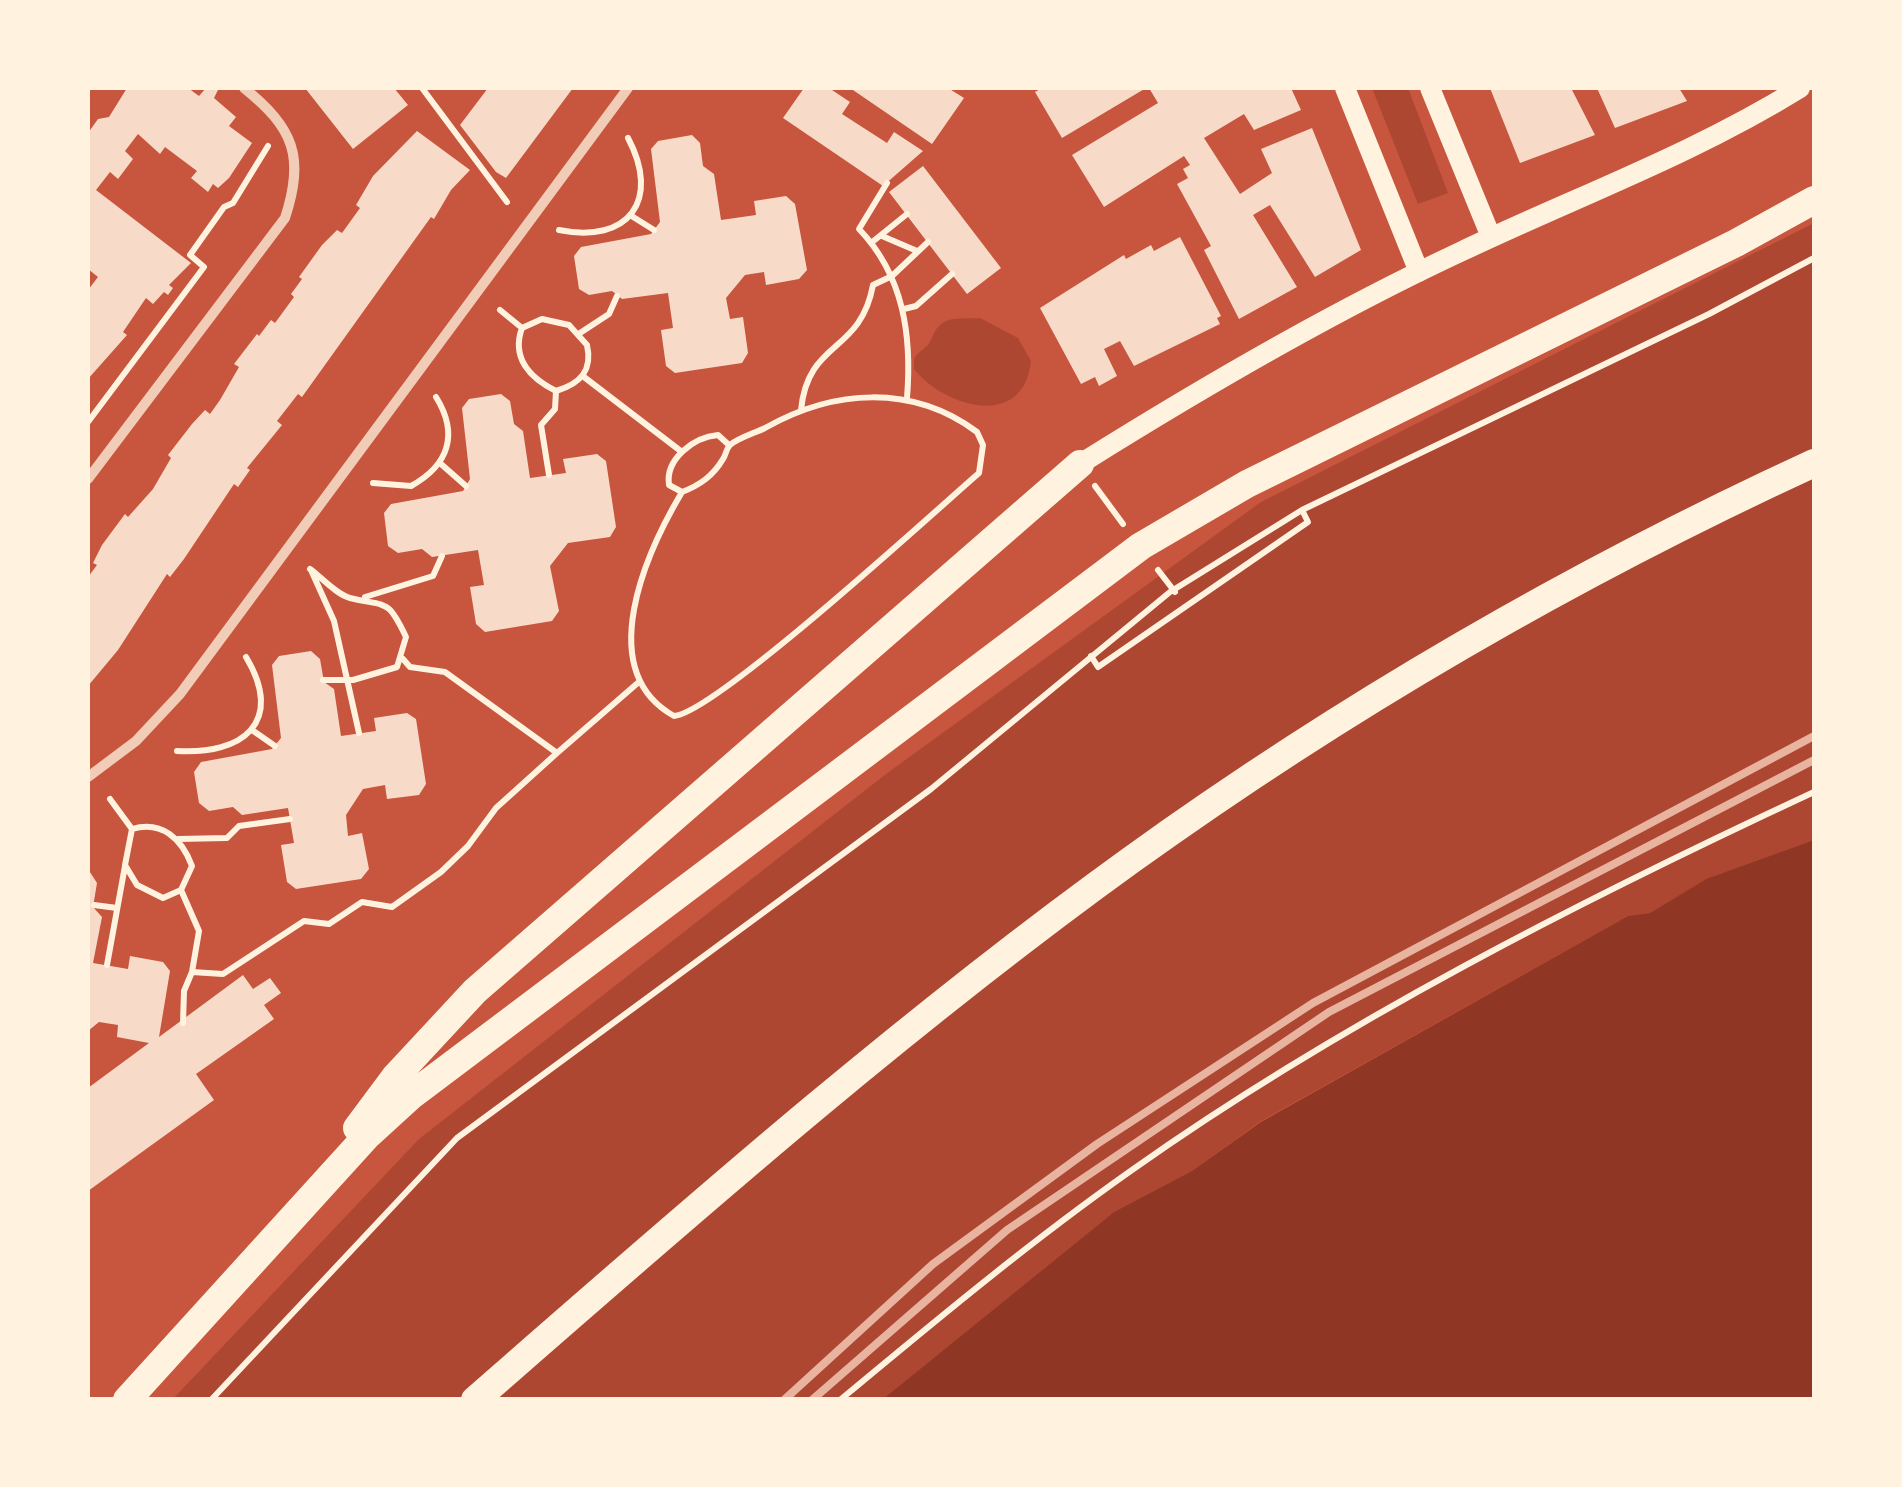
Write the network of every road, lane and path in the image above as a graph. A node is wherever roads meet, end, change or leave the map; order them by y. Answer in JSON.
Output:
{"nodes":[{"id":1,"x":244,"y":88,"type":"edge"},
{"id":2,"x":422,"y":88,"type":"edge"},
{"id":3,"x":628,"y":88,"type":"edge"},
{"id":4,"x":1345,"y":88,"type":"edge"},
{"id":5,"x":1430,"y":88,"type":"edge"},
{"id":6,"x":1800,"y":88,"type":"edge"},
{"id":7,"x":265,"y":137,"type":"dead end"},
{"id":8,"x":628,"y":138,"type":"dead end"},
{"id":9,"x":887,"y":183,"type":"dead end"},
{"id":10,"x":1814,"y":200,"type":"edge"},
{"id":11,"x":507,"y":202,"type":"dead end"},
{"id":12,"x":630,"y":214,"type":"junction"},
{"id":13,"x":907,"y":214,"type":"dead end"},
{"id":14,"x":559,"y":230,"type":"dead end"},
{"id":15,"x":654,"y":230,"type":"dead end"},
{"id":16,"x":882,"y":236,"type":"junction"},
{"id":17,"x":1492,"y":237,"type":"junction"},
{"id":18,"x":928,"y":242,"type":"dead end"},
{"id":19,"x":871,"y":243,"type":"junction"},
{"id":20,"x":918,"y":251,"type":"junction"},
{"id":21,"x":1814,"y":258,"type":"edge"},
{"id":22,"x":1419,"y":272,"type":"junction"},
{"id":23,"x":952,"y":274,"type":"dead end"},
{"id":24,"x":892,"y":276,"type":"junction"},
{"id":25,"x":618,"y":296,"type":"dead end"},
{"id":26,"x":904,"y":308,"type":"junction"},
{"id":27,"x":500,"y":310,"type":"dead end"},
{"id":28,"x":522,"y":328,"type":"junction"},
{"id":29,"x":580,"y":333,"type":"junction"},
{"id":30,"x":584,"y":377,"type":"junction"},
{"id":31,"x":556,"y":391,"type":"junction"},
{"id":32,"x":436,"y":397,"type":"dead end"},
{"id":33,"x":906,"y":398,"type":"junction"},
{"id":34,"x":800,"y":410,"type":"junction"},
{"id":35,"x":88,"y":422,"type":"edge"},
{"id":36,"x":729,"y":446,"type":"junction"},
{"id":37,"x":682,"y":452,"type":"junction"},
{"id":38,"x":1814,"y":463,"type":"edge"},
{"id":39,"x":440,"y":464,"type":"junction"},
{"id":40,"x":1080,"y":464,"type":"joint"},
{"id":41,"x":549,"y":476,"type":"dead end"},
{"id":42,"x":88,"y":479,"type":"edge"},
{"id":43,"x":373,"y":483,"type":"dead end"},
{"id":44,"x":466,"y":486,"type":"dead end"},
{"id":45,"x":682,"y":492,"type":"junction"},
{"id":46,"x":1302,"y":510,"type":"junction"},
{"id":47,"x":442,"y":556,"type":"dead end"},
{"id":48,"x":1176,"y":593,"type":"dead end"},
{"id":49,"x":364,"y":597,"type":"junction"},
{"id":50,"x":246,"y":657,"type":"dead end"},
{"id":51,"x":403,"y":658,"type":"junction"},
{"id":52,"x":324,"y":680,"type":"dead end"},
{"id":53,"x":349,"y":680,"type":"junction"},
{"id":54,"x":640,"y":681,"type":"junction"},
{"id":55,"x":252,"y":730,"type":"junction"},
{"id":56,"x":359,"y":733,"type":"dead end"},
{"id":57,"x":275,"y":746,"type":"dead end"},
{"id":58,"x":178,"y":751,"type":"dead end"},
{"id":59,"x":557,"y":753,"type":"junction"},
{"id":60,"x":88,"y":777,"type":"edge"},
{"id":61,"x":1814,"y":792,"type":"edge"},
{"id":62,"x":110,"y":799,"type":"dead end"},
{"id":63,"x":290,"y":819,"type":"dead end"},
{"id":64,"x":132,"y":828,"type":"junction"},
{"id":65,"x":177,"y":839,"type":"junction"},
{"id":66,"x":125,"y":865,"type":"junction"},
{"id":67,"x":182,"y":890,"type":"junction"},
{"id":68,"x":94,"y":905,"type":"dead end"},
{"id":69,"x":117,"y":908,"type":"junction"},
{"id":70,"x":107,"y":966,"type":"dead end"},
{"id":71,"x":192,"y":972,"type":"junction"},
{"id":72,"x":184,"y":1023,"type":"dead end"},
{"id":73,"x":284,"y":1226,"type":"junction"},
{"id":74,"x":128,"y":1400,"type":"edge"},
{"id":75,"x":211,"y":1400,"type":"edge"},
{"id":76,"x":475,"y":1400,"type":"edge"},
{"id":77,"x":840,"y":1400,"type":"edge"}],
"edges":[{"from":1,"to":42,"type":"street"},
{"from":2,"to":11,"type":"path"},
{"from":3,"to":60,"type":"street"},
{"from":4,"to":22,"type":"main road"},
{"from":5,"to":17,"type":"main road"},
{"from":6,"to":17,"type":"main road"},
{"from":7,"to":35,"type":"path"},
{"from":8,"to":12,"type":"path"},
{"from":9,"to":19,"type":"path"},
{"from":10,"to":73,"type":"highway"},
{"from":12,"to":14,"type":"path"},
{"from":12,"to":15,"type":"path"},
{"from":13,"to":16,"type":"path"},
{"from":16,"to":19,"type":"path"},
{"from":16,"to":20,"type":"path"},
{"from":17,"to":22,"type":"main road"},
{"from":18,"to":20,"type":"path"},
{"from":19,"to":24,"type":"path"},
{"from":20,"to":24,"type":"path"},
{"from":21,"to":46,"type":"path"},
{"from":22,"to":40,"type":"main road"},
{"from":23,"to":26,"type":"path"},
{"from":24,"to":26,"type":"path"},
{"from":24,"to":34,"type":"path"},
{"from":25,"to":29,"type":"path"},
{"from":26,"to":33,"type":"path"},
{"from":27,"to":28,"type":"path"},
{"from":28,"to":29,"type":"path"},
{"from":28,"to":31,"type":"path"},
{"from":29,"to":30,"type":"path"},
{"from":30,"to":31,"type":"path"},
{"from":30,"to":37,"type":"path"},
{"from":31,"to":41,"type":"path"},
{"from":32,"to":39,"type":"path"},
{"from":33,"to":34,"type":"path"},
{"from":33,"to":54,"type":"path"},
{"from":34,"to":36,"type":"path"},
{"from":36,"to":37,"type":"path"},
{"from":36,"to":45,"type":"path"},
{"from":37,"to":45,"type":"path"},
{"from":38,"to":76,"type":"highway"},
{"from":39,"to":43,"type":"path"},
{"from":39,"to":44,"type":"path"},
{"from":40,"to":73,"type":"highway"},
{"from":45,"to":54,"type":"path"},
{"from":46,"to":48,"type":"path"},
{"from":46,"to":75,"type":"path"},
{"from":47,"to":49,"type":"path"},
{"from":49,"to":51,"type":"path"},
{"from":49,"to":53,"type":"path"},
{"from":50,"to":55,"type":"path"},
{"from":51,"to":53,"type":"path"},
{"from":51,"to":59,"type":"path"},
{"from":52,"to":53,"type":"path"},
{"from":53,"to":56,"type":"path"},
{"from":54,"to":59,"type":"path"},
{"from":55,"to":57,"type":"path"},
{"from":55,"to":58,"type":"path"},
{"from":59,"to":71,"type":"path"},
{"from":61,"to":77,"type":"path"},
{"from":62,"to":64,"type":"path"},
{"from":63,"to":65,"type":"path"},
{"from":64,"to":65,"type":"path"},
{"from":64,"to":66,"type":"path"},
{"from":65,"to":67,"type":"path"},
{"from":66,"to":67,"type":"path"},
{"from":66,"to":69,"type":"path"},
{"from":67,"to":71,"type":"path"},
{"from":68,"to":69,"type":"path"},
{"from":69,"to":70,"type":"path"},
{"from":71,"to":72,"type":"path"},
{"from":73,"to":74,"type":"highway"}]}
